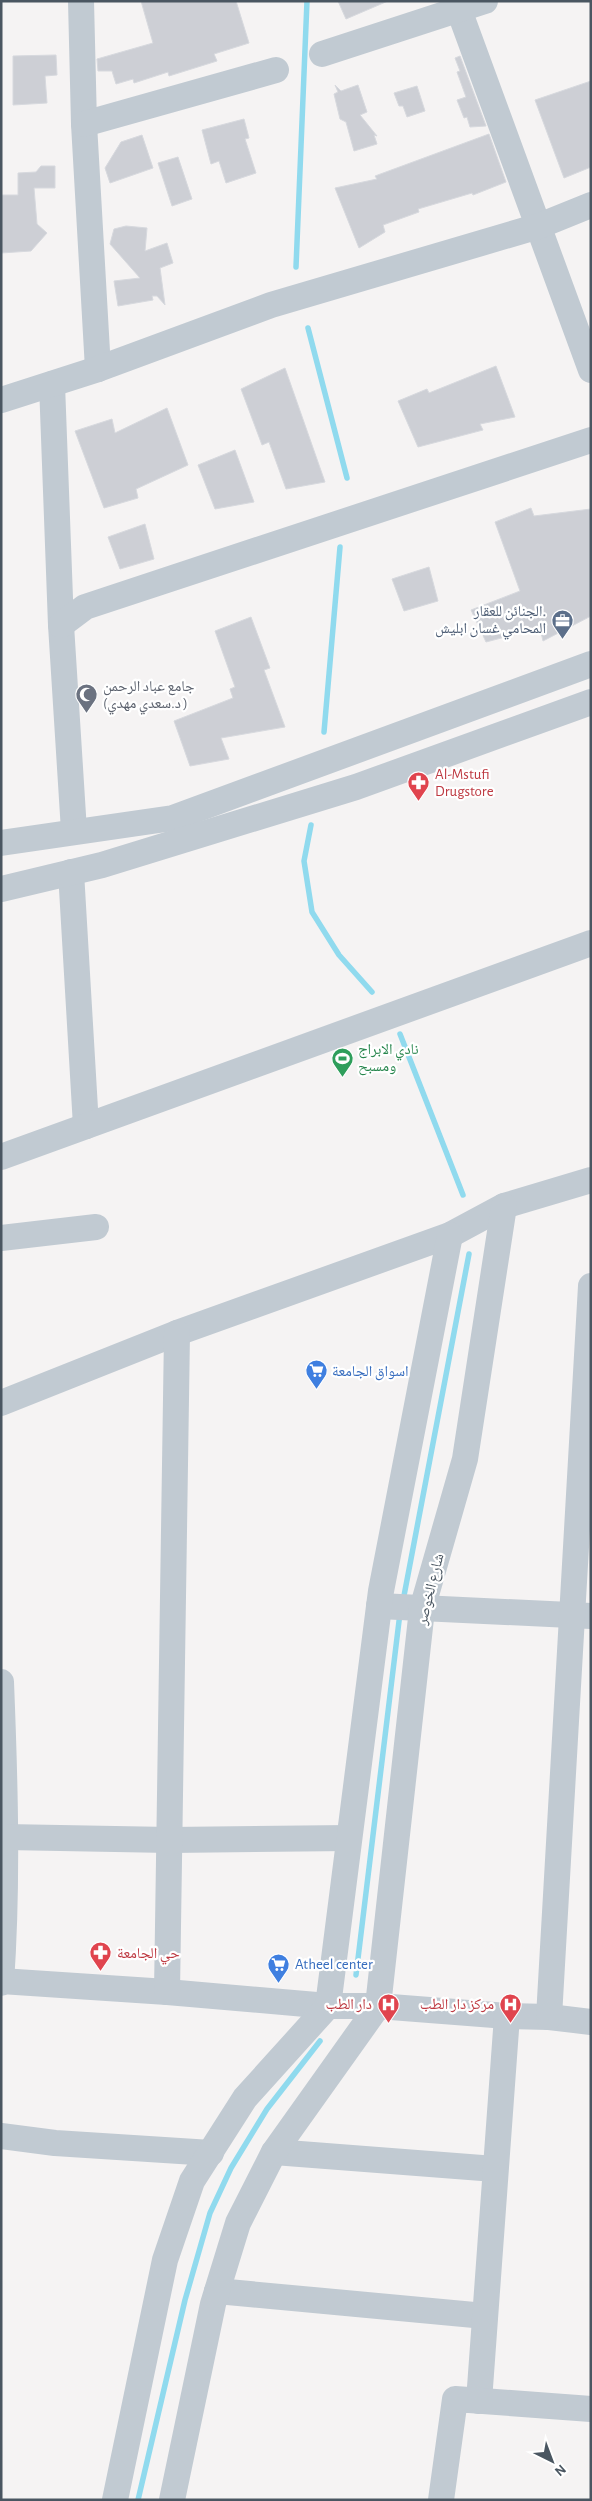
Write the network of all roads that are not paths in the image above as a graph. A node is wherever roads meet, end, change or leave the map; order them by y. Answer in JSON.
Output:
{"nodes":[{"id":1,"x":81,"y":1,"type":"edge"},
{"id":2,"x":485,"y":1,"type":"edge"},
{"id":3,"x":460,"y":10,"type":"junction"},
{"id":4,"x":322,"y":54,"type":"dead end"},
{"id":5,"x":276,"y":70,"type":"dead end"},
{"id":6,"x":84,"y":124,"type":"junction"},
{"id":7,"x":591,"y":205,"type":"edge"},
{"id":8,"x":539,"y":226,"type":"junction"},
{"id":9,"x":98,"y":369,"type":"junction"},
{"id":10,"x":591,"y":370,"type":"edge"},
{"id":11,"x":52,"y":384,"type":"junction"},
{"id":12,"x":1,"y":400,"type":"edge"},
{"id":13,"x":591,"y":440,"type":"edge"},
{"id":14,"x":61,"y":625,"type":"junction"},
{"id":15,"x":591,"y":664,"type":"edge"},
{"id":16,"x":591,"y":702,"type":"edge"},
{"id":17,"x":74,"y":831,"type":"junction"},
{"id":18,"x":1,"y":843,"type":"edge"},
{"id":19,"x":70,"y":872,"type":"junction"},
{"id":20,"x":1,"y":889,"type":"edge"},
{"id":21,"x":591,"y":943,"type":"edge"},
{"id":22,"x":86,"y":1126,"type":"junction"},
{"id":23,"x":1,"y":1157,"type":"edge"},
{"id":24,"x":591,"y":1180,"type":"edge"},
{"id":25,"x":504,"y":1206,"type":"junction"},
{"id":26,"x":96,"y":1227,"type":"dead end"},
{"id":27,"x":450,"y":1235,"type":"junction"},
{"id":28,"x":1,"y":1238,"type":"edge"},
{"id":29,"x":591,"y":1286,"type":"edge"},
{"id":30,"x":177,"y":1333,"type":"junction"},
{"id":31,"x":1,"y":1403,"type":"edge"},
{"id":32,"x":586,"y":1431,"type":"edge"},
{"id":33,"x":379,"y":1606,"type":"junction"},
{"id":34,"x":422,"y":1609,"type":"junction"},
{"id":35,"x":581,"y":1615,"type":"edge"},
{"id":36,"x":1,"y":1682,"type":"edge"},
{"id":37,"x":5,"y":1837,"type":"junction"},
{"id":38,"x":349,"y":1838,"type":"junction"},
{"id":39,"x":170,"y":1840,"type":"junction"},
{"id":40,"x":1,"y":1982,"type":"edge"},
{"id":41,"x":166,"y":1992,"type":"junction"},
{"id":42,"x":328,"y":2006,"type":"junction"},
{"id":43,"x":378,"y":2006,"type":"junction"},
{"id":44,"x":507,"y":2016,"type":"junction"},
{"id":45,"x":549,"y":2017,"type":"junction"},
{"id":46,"x":591,"y":2022,"type":"edge"},
{"id":47,"x":1,"y":2136,"type":"edge"},
{"id":48,"x":274,"y":2152,"type":"junction"},
{"id":49,"x":211,"y":2153,"type":"junction"},
{"id":50,"x":494,"y":2169,"type":"junction"},
{"id":51,"x":217,"y":2291,"type":"junction"},
{"id":52,"x":485,"y":2316,"type":"junction"},
{"id":53,"x":479,"y":2401,"type":"junction"},
{"id":54,"x":591,"y":2408,"type":"edge"},
{"id":55,"x":115,"y":2500,"type":"edge"},
{"id":56,"x":172,"y":2500,"type":"edge"},
{"id":57,"x":441,"y":2500,"type":"edge"}],
"edges":[{"from":1,"to":6,"type":"street"},
{"from":2,"to":3,"type":"street"},
{"from":3,"to":4,"type":"street"},
{"from":3,"to":8,"type":"street"},
{"from":5,"to":6,"type":"street"},
{"from":6,"to":9,"type":"street"},
{"from":7,"to":8,"type":"street"},
{"from":8,"to":9,"type":"street"},
{"from":8,"to":10,"type":"street"},
{"from":9,"to":11,"type":"street"},
{"from":11,"to":12,"type":"street"},
{"from":11,"to":14,"type":"street"},
{"from":13,"to":14,"type":"street"},
{"from":14,"to":17,"type":"street"},
{"from":15,"to":17,"type":"street"},
{"from":16,"to":19,"type":"street"},
{"from":17,"to":18,"type":"street"},
{"from":19,"to":20,"type":"street"},
{"from":19,"to":22,"type":"street"},
{"from":21,"to":22,"type":"street"},
{"from":22,"to":23,"type":"street"},
{"from":24,"to":25,"type":"street"},
{"from":25,"to":27,"type":"street"},
{"from":25,"to":34,"type":"street","name":"شارع الخوصر"},
{"from":26,"to":28,"type":"street"},
{"from":27,"to":30,"type":"street"},
{"from":27,"to":33,"type":"street"},
{"from":29,"to":32,"type":"street"},
{"from":30,"to":31,"type":"street"},
{"from":30,"to":39,"type":"street"},
{"from":32,"to":35,"type":"street"},
{"from":33,"to":34,"type":"street"},
{"from":33,"to":38,"type":"street"},
{"from":34,"to":35,"type":"street"},
{"from":34,"to":43,"type":"street","name":"شارع الخوصر"},
{"from":35,"to":45,"type":"street"},
{"from":36,"to":37,"type":"street"},
{"from":37,"to":39,"type":"street"},
{"from":37,"to":40,"type":"street"},
{"from":38,"to":39,"type":"street"},
{"from":38,"to":42,"type":"street"},
{"from":39,"to":41,"type":"street"},
{"from":40,"to":41,"type":"street"},
{"from":41,"to":42,"type":"street"},
{"from":42,"to":43,"type":"street"},
{"from":42,"to":49,"type":"street"},
{"from":43,"to":44,"type":"street"},
{"from":43,"to":48,"type":"street"},
{"from":44,"to":45,"type":"street"},
{"from":44,"to":50,"type":"street"},
{"from":45,"to":46,"type":"street"},
{"from":47,"to":49,"type":"street"},
{"from":48,"to":50,"type":"street"},
{"from":48,"to":51,"type":"street"},
{"from":49,"to":55,"type":"street"},
{"from":50,"to":52,"type":"street"},
{"from":51,"to":52,"type":"street"},
{"from":51,"to":56,"type":"street"},
{"from":52,"to":53,"type":"street"},
{"from":53,"to":54,"type":"street"},
{"from":53,"to":57,"type":"street"}]}
